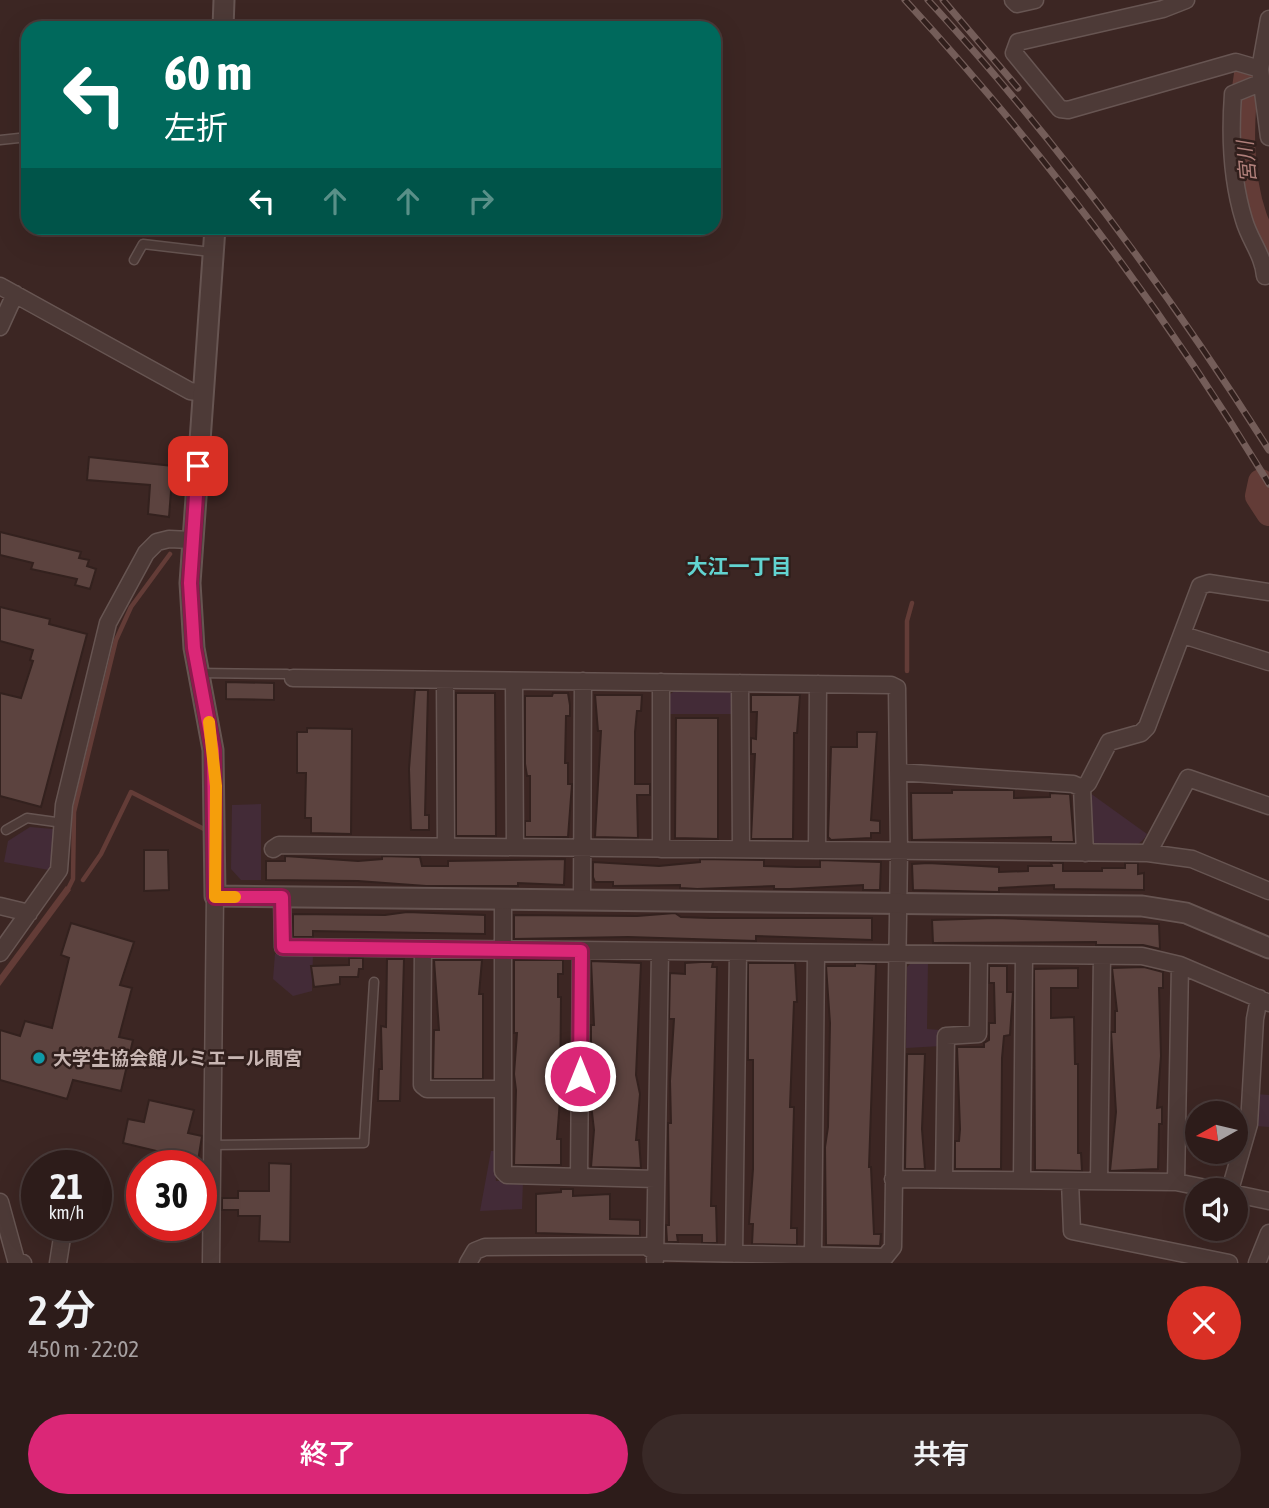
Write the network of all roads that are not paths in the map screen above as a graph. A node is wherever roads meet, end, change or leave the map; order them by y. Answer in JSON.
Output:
{"nodes":[{"id":1,"x":224,"y":0,"type":"edge"},
{"id":2,"x":1013,"y":0,"type":"edge"},
{"id":3,"x":1035,"y":0,"type":"edge"},
{"id":4,"x":1186,"y":0,"type":"edge"},
{"id":5,"x":1269,"y":19,"type":"edge"},
{"id":6,"x":223,"y":21,"type":"edge"},
{"id":7,"x":1253,"y":81,"type":"junction"},
{"id":8,"x":1269,"y":136,"type":"edge"},
{"id":9,"x":21,"y":138,"type":"edge"},
{"id":10,"x":0,"y":140,"type":"edge"},
{"id":11,"x":215,"y":235,"type":"edge"},
{"id":12,"x":214,"y":252,"type":"junction"},
{"id":13,"x":134,"y":260,"type":"dead end"},
{"id":14,"x":1265,"y":276,"type":"dead end"},
{"id":15,"x":7,"y":290,"type":"edge"},
{"id":16,"x":0,"y":327,"type":"edge"},
{"id":17,"x":204,"y":393,"type":"junction"},
{"id":18,"x":191,"y":540,"type":"junction"},
{"id":19,"x":1269,"y":592,"type":"edge"},
{"id":20,"x":1183,"y":635,"type":"junction"},
{"id":21,"x":1269,"y":662,"type":"edge"},
{"id":22,"x":198,"y":673,"type":"junction"},
{"id":23,"x":293,"y":678,"type":"joint"},
{"id":24,"x":445,"y":680,"type":"junction"},
{"id":25,"x":514,"y":681,"type":"junction"},
{"id":26,"x":583,"y":681,"type":"junction"},
{"id":27,"x":661,"y":682,"type":"junction"},
{"id":28,"x":740,"y":683,"type":"junction"},
{"id":29,"x":818,"y":684,"type":"junction"},
{"id":30,"x":899,"y":772,"type":"junction"},
{"id":31,"x":1082,"y":788,"type":"junction"},
{"id":32,"x":1269,"y":806,"type":"edge"},
{"id":33,"x":63,"y":823,"type":"junction"},
{"id":34,"x":6,"y":830,"type":"dead end"},
{"id":35,"x":446,"y":847,"type":"junction"},
{"id":36,"x":515,"y":848,"type":"junction"},
{"id":37,"x":583,"y":848,"type":"junction"},
{"id":38,"x":273,"y":849,"type":"dead end"},
{"id":39,"x":661,"y":849,"type":"junction"},
{"id":40,"x":741,"y":849,"type":"junction"},
{"id":41,"x":817,"y":850,"type":"junction"},
{"id":42,"x":899,"y":851,"type":"junction"},
{"id":43,"x":1084,"y":852,"type":"junction"},
{"id":44,"x":1148,"y":853,"type":"junction"},
{"id":45,"x":1269,"y":891,"type":"edge"},
{"id":46,"x":215,"y":897,"type":"junction"},
{"id":47,"x":282,"y":897,"type":"junction"},
{"id":48,"x":503,"y":900,"type":"junction"},
{"id":49,"x":582,"y":900,"type":"junction"},
{"id":50,"x":898,"y":903,"type":"junction"},
{"id":51,"x":0,"y":906,"type":"edge"},
{"id":52,"x":29,"y":913,"type":"junction"},
{"id":53,"x":1269,"y":948,"type":"edge"},
{"id":54,"x":423,"y":949,"type":"junction"},
{"id":55,"x":502,"y":950,"type":"junction"},
{"id":56,"x":581,"y":951,"type":"junction"},
{"id":57,"x":660,"y":951,"type":"junction"},
{"id":58,"x":738,"y":952,"type":"junction"},
{"id":59,"x":0,"y":953,"type":"edge"},
{"id":60,"x":816,"y":953,"type":"junction"},
{"id":61,"x":897,"y":954,"type":"junction"},
{"id":62,"x":979,"y":954,"type":"junction"},
{"id":63,"x":1024,"y":955,"type":"junction"},
{"id":64,"x":1102,"y":956,"type":"junction"},
{"id":65,"x":1180,"y":965,"type":"junction"},
{"id":66,"x":374,"y":982,"type":"dead end"},
{"id":67,"x":1264,"y":1001,"type":"edge"},
{"id":68,"x":503,"y":1089,"type":"junction"},
{"id":69,"x":212,"y":1145,"type":"junction"},
{"id":70,"x":579,"y":1177,"type":"junction"},
{"id":71,"x":1233,"y":1178,"type":"edge"},
{"id":72,"x":656,"y":1179,"type":"junction"},
{"id":73,"x":893,"y":1179,"type":"junction"},
{"id":74,"x":944,"y":1179,"type":"junction"},
{"id":75,"x":1022,"y":1180,"type":"junction"},
{"id":76,"x":1070,"y":1181,"type":"junction"},
{"id":77,"x":1099,"y":1181,"type":"junction"},
{"id":78,"x":1176,"y":1182,"type":"junction"},
{"id":79,"x":1185,"y":1184,"type":"edge"},
{"id":80,"x":1248,"y":1197,"type":"edge"},
{"id":81,"x":1269,"y":1201,"type":"edge"},
{"id":82,"x":0,"y":1202,"type":"edge"},
{"id":83,"x":1269,"y":1233,"type":"edge"},
{"id":84,"x":61,"y":1241,"type":"edge"},
{"id":85,"x":734,"y":1254,"type":"junction"},
{"id":86,"x":813,"y":1255,"type":"junction"},
{"id":87,"x":655,"y":1258,"type":"edge"},
{"id":88,"x":1183,"y":1258,"type":"edge"},
{"id":89,"x":23,"y":1263,"type":"edge"},
{"id":90,"x":58,"y":1263,"type":"edge"},
{"id":91,"x":211,"y":1263,"type":"edge"},
{"id":92,"x":468,"y":1263,"type":"edge"},
{"id":93,"x":1229,"y":1263,"type":"edge"},
{"id":94,"x":1257,"y":1263,"type":"edge"}],
"edges":[{"from":1,"to":6,"type":"street"},
{"from":2,"to":3,"type":"street"},
{"from":4,"to":7,"type":"street"},
{"from":5,"to":7,"type":"street"},
{"from":7,"to":8,"type":"street"},
{"from":7,"to":14,"type":"street"},
{"from":9,"to":10,"type":"lane"},
{"from":11,"to":12,"type":"street"},
{"from":12,"to":13,"type":"lane"},
{"from":12,"to":17,"type":"street"},
{"from":15,"to":16,"type":"street"},
{"from":15,"to":17,"type":"street"},
{"from":17,"to":18,"type":"street"},
{"from":18,"to":22,"type":"street"},
{"from":18,"to":33,"type":"street"},
{"from":19,"to":20,"type":"street"},
{"from":20,"to":21,"type":"street"},
{"from":20,"to":31,"type":"street"},
{"from":22,"to":23,"type":"lane"},
{"from":22,"to":46,"type":"street"},
{"from":23,"to":24,"type":"street"},
{"from":24,"to":25,"type":"street"},
{"from":24,"to":35,"type":"street"},
{"from":25,"to":26,"type":"street"},
{"from":25,"to":36,"type":"street"},
{"from":26,"to":27,"type":"street"},
{"from":26,"to":37,"type":"street"},
{"from":27,"to":28,"type":"street"},
{"from":27,"to":39,"type":"street"},
{"from":28,"to":29,"type":"street"},
{"from":28,"to":40,"type":"street"},
{"from":29,"to":30,"type":"street"},
{"from":29,"to":41,"type":"street"},
{"from":30,"to":31,"type":"street"},
{"from":30,"to":42,"type":"street"},
{"from":31,"to":43,"type":"street"},
{"from":32,"to":44,"type":"street"},
{"from":33,"to":34,"type":"lane"},
{"from":33,"to":52,"type":"street"},
{"from":35,"to":36,"type":"street"},
{"from":35,"to":38,"type":"street"},
{"from":36,"to":37,"type":"street"},
{"from":37,"to":39,"type":"street"},
{"from":37,"to":49,"type":"street"},
{"from":39,"to":40,"type":"street"},
{"from":40,"to":41,"type":"street"},
{"from":41,"to":42,"type":"street"},
{"from":42,"to":43,"type":"street"},
{"from":42,"to":50,"type":"street"},
{"from":43,"to":44,"type":"street"},
{"from":44,"to":45,"type":"street"},
{"from":46,"to":47,"type":"street"},
{"from":46,"to":69,"type":"street"},
{"from":47,"to":48,"type":"street"},
{"from":47,"to":54,"type":"street"},
{"from":48,"to":49,"type":"street"},
{"from":48,"to":55,"type":"street"},
{"from":49,"to":50,"type":"street"},
{"from":50,"to":53,"type":"street"},
{"from":50,"to":61,"type":"street"},
{"from":51,"to":52,"type":"street"},
{"from":52,"to":59,"type":"street"},
{"from":54,"to":55,"type":"street"},
{"from":54,"to":68,"type":"street"},
{"from":55,"to":56,"type":"street"},
{"from":55,"to":68,"type":"street"},
{"from":56,"to":57,"type":"street"},
{"from":56,"to":70,"type":"street"},
{"from":57,"to":58,"type":"street"},
{"from":57,"to":72,"type":"street"},
{"from":58,"to":60,"type":"street"},
{"from":58,"to":85,"type":"street"},
{"from":60,"to":61,"type":"street"},
{"from":60,"to":86,"type":"street"},
{"from":61,"to":62,"type":"street"},
{"from":61,"to":73,"type":"street"},
{"from":62,"to":63,"type":"street"},
{"from":62,"to":74,"type":"street"},
{"from":63,"to":64,"type":"street"},
{"from":63,"to":75,"type":"street"},
{"from":64,"to":65,"type":"street"},
{"from":64,"to":77,"type":"street"},
{"from":65,"to":67,"type":"street"},
{"from":65,"to":78,"type":"street"},
{"from":66,"to":69,"type":"lane"},
{"from":67,"to":71,"type":"street"},
{"from":68,"to":70,"type":"street"},
{"from":69,"to":91,"type":"street"},
{"from":70,"to":72,"type":"street"},
{"from":72,"to":87,"type":"street"},
{"from":73,"to":74,"type":"street"},
{"from":73,"to":86,"type":"street"},
{"from":74,"to":75,"type":"street"},
{"from":75,"to":76,"type":"street"},
{"from":76,"to":77,"type":"street"},
{"from":76,"to":88,"type":"street"},
{"from":77,"to":78,"type":"street"},
{"from":78,"to":79,"type":"street"},
{"from":80,"to":81,"type":"street"},
{"from":82,"to":89,"type":"street"},
{"from":83,"to":94,"type":"street"},
{"from":84,"to":90,"type":"street"},
{"from":85,"to":86,"type":"street"},
{"from":85,"to":87,"type":"street"},
{"from":87,"to":92,"type":"street"},
{"from":88,"to":93,"type":"street"}]}
